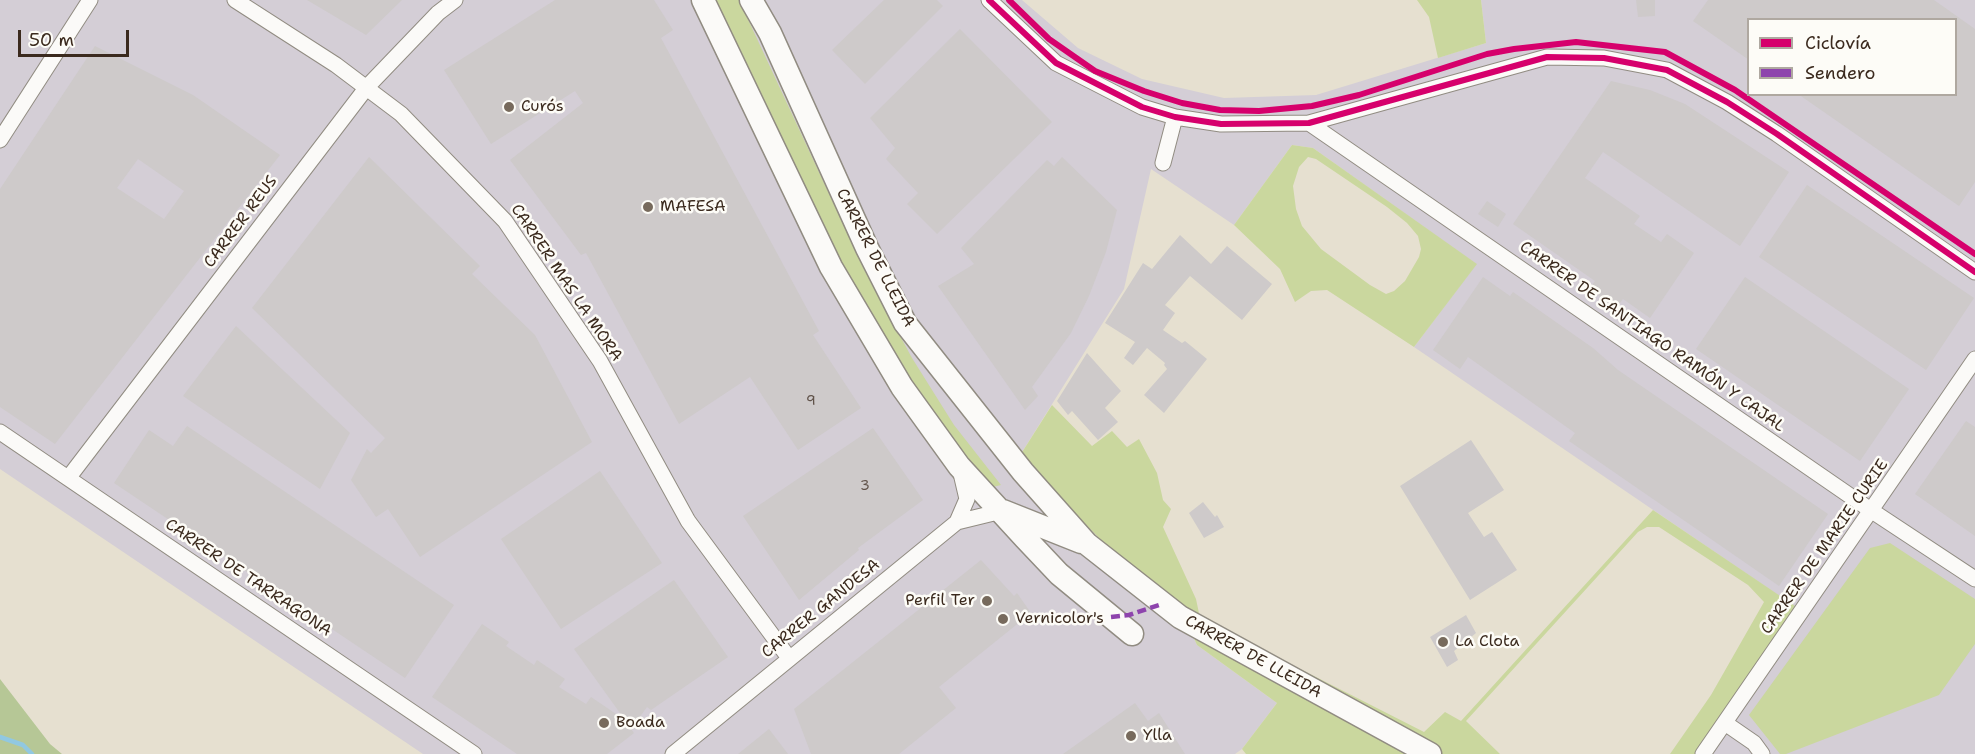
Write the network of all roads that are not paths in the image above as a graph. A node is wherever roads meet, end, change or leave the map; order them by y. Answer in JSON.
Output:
{"nodes":[{"id":1,"x":90,"y":0,"type":"edge"},
{"id":2,"x":235,"y":0,"type":"edge"},
{"id":3,"x":455,"y":0,"type":"edge"},
{"id":4,"x":703,"y":0,"type":"edge"},
{"id":5,"x":752,"y":0,"type":"edge"},
{"id":6,"x":989,"y":0,"type":"edge"},
{"id":7,"x":367,"y":87,"type":"junction"},
{"id":8,"x":1174,"y":117,"type":"junction"},
{"id":9,"x":1309,"y":123,"type":"junction"},
{"id":10,"x":0,"y":140,"type":"edge"},
{"id":11,"x":1163,"y":163,"type":"dead end"},
{"id":12,"x":1975,"y":272,"type":"edge"},
{"id":13,"x":1975,"y":359,"type":"edge"},
{"id":14,"x":0,"y":432,"type":"edge"},
{"id":15,"x":959,"y":466,"type":"junction"},
{"id":16,"x":69,"y":477,"type":"junction"},
{"id":17,"x":1002,"y":511,"type":"junction"},
{"id":18,"x":1872,"y":511,"type":"junction"},
{"id":19,"x":957,"y":522,"type":"junction"},
{"id":20,"x":1087,"y":544,"type":"junction"},
{"id":21,"x":1975,"y":579,"type":"edge"},
{"id":22,"x":1132,"y":634,"type":"dead end"},
{"id":23,"x":789,"y":658,"type":"junction"},
{"id":24,"x":1725,"y":723,"type":"junction"},
{"id":25,"x":474,"y":754,"type":"edge"},
{"id":26,"x":673,"y":754,"type":"edge"},
{"id":27,"x":1430,"y":754,"type":"edge"},
{"id":28,"x":1703,"y":754,"type":"edge"},
{"id":29,"x":1762,"y":754,"type":"edge"}],
"edges":[{"from":1,"to":10,"type":"street"},
{"from":2,"to":7,"type":"street","name":"CARRER MAS LA MORA"},
{"from":3,"to":7,"type":"street","name":"CARRER REUS"},
{"from":4,"to":15,"type":"street","name":"CARRER DE LLEIDA"},
{"from":5,"to":20,"type":"street","name":"CARRER DE LLEIDA"},
{"from":6,"to":8,"type":"street"},
{"from":7,"to":16,"type":"street","name":"CARRER REUS"},
{"from":7,"to":23,"type":"street","name":"CARRER MAS LA MORA"},
{"from":8,"to":9,"type":"street"},
{"from":8,"to":11,"type":"street"},
{"from":9,"to":12,"type":"street"},
{"from":9,"to":18,"type":"street","name":"CARRER DE SANTIAGO RAMÓN Y CAJAL"},
{"from":13,"to":18,"type":"street","name":"CARRER DE MARIE CURIE"},
{"from":14,"to":16,"type":"street","name":"CARRER DE TARRAGONA"},
{"from":15,"to":17,"type":"street","name":"CARRER DE LLEIDA"},
{"from":15,"to":19,"type":"street"},
{"from":16,"to":25,"type":"street","name":"CARRER DE TARRAGONA"},
{"from":17,"to":19,"type":"street","name":"CARRER GANDESA"},
{"from":17,"to":20,"type":"street","name":"CARRER DE LLEIDA"},
{"from":17,"to":22,"type":"street","name":"CARRER DE LLEIDA"},
{"from":18,"to":21,"type":"street","name":"CARRER DE SANTIAGO RAMÓN Y CAJAL"},
{"from":18,"to":24,"type":"street","name":"CARRER DE MARIE CURIE"},
{"from":19,"to":23,"type":"street","name":"CARRER GANDESA"},
{"from":20,"to":27,"type":"street","name":"CARRER DE LLEIDA"},
{"from":23,"to":26,"type":"street","name":"CARRER GANDESA"},
{"from":24,"to":28,"type":"street","name":"CARRER DE MARIE CURIE"},
{"from":24,"to":29,"type":"street"}]}
